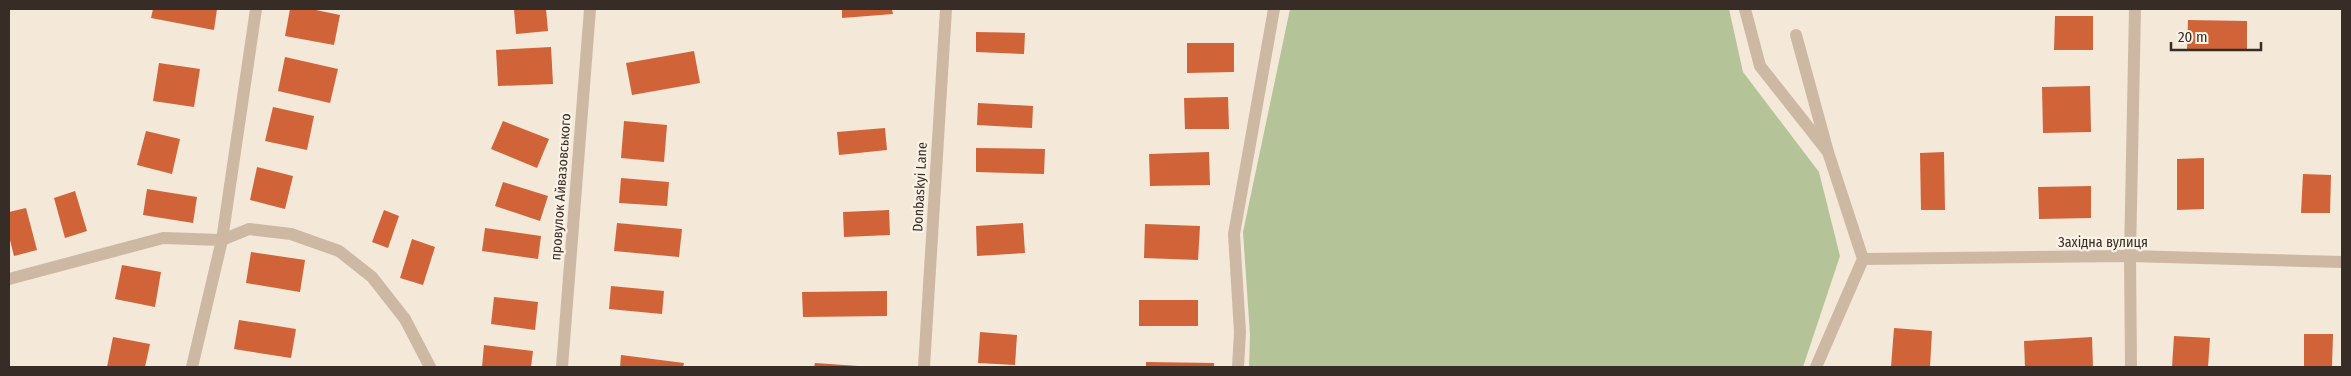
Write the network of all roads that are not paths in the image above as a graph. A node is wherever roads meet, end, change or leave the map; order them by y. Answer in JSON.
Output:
{"nodes":[{"id":1,"x":256,"y":9,"type":"edge"},
{"id":2,"x":590,"y":9,"type":"edge"},
{"id":3,"x":946,"y":9,"type":"edge"},
{"id":4,"x":1274,"y":9,"type":"edge"},
{"id":5,"x":1745,"y":9,"type":"edge"},
{"id":6,"x":2135,"y":9,"type":"edge"},
{"id":7,"x":1796,"y":34,"type":"dead end"},
{"id":8,"x":1828,"y":152,"type":"junction"},
{"id":9,"x":222,"y":240,"type":"junction"},
{"id":10,"x":2130,"y":256,"type":"junction"},
{"id":11,"x":1863,"y":259,"type":"junction"},
{"id":12,"x":2342,"y":262,"type":"edge"},
{"id":13,"x":9,"y":279,"type":"edge"},
{"id":14,"x":192,"y":367,"type":"edge"},
{"id":15,"x":430,"y":367,"type":"edge"},
{"id":16,"x":562,"y":367,"type":"edge"},
{"id":17,"x":924,"y":367,"type":"edge"},
{"id":18,"x":1238,"y":367,"type":"edge"},
{"id":19,"x":1816,"y":367,"type":"edge"},
{"id":20,"x":2131,"y":367,"type":"edge"}],
"edges":[{"from":1,"to":9,"type":"street"},
{"from":2,"to":16,"type":"street","name":"провулок Айвазовського"},
{"from":3,"to":17,"type":"street","name":"Donbaskyi Lane"},
{"from":4,"to":18,"type":"street"},
{"from":5,"to":8,"type":"street"},
{"from":6,"to":10,"type":"street"},
{"from":7,"to":8,"type":"street"},
{"from":8,"to":11,"type":"street"},
{"from":9,"to":13,"type":"street"},
{"from":9,"to":14,"type":"street"},
{"from":9,"to":15,"type":"street"},
{"from":10,"to":11,"type":"street","name":"Західна вулиця"},
{"from":10,"to":12,"type":"street","name":"Західна вулиця"},
{"from":10,"to":20,"type":"street"},
{"from":11,"to":19,"type":"street"}]}
